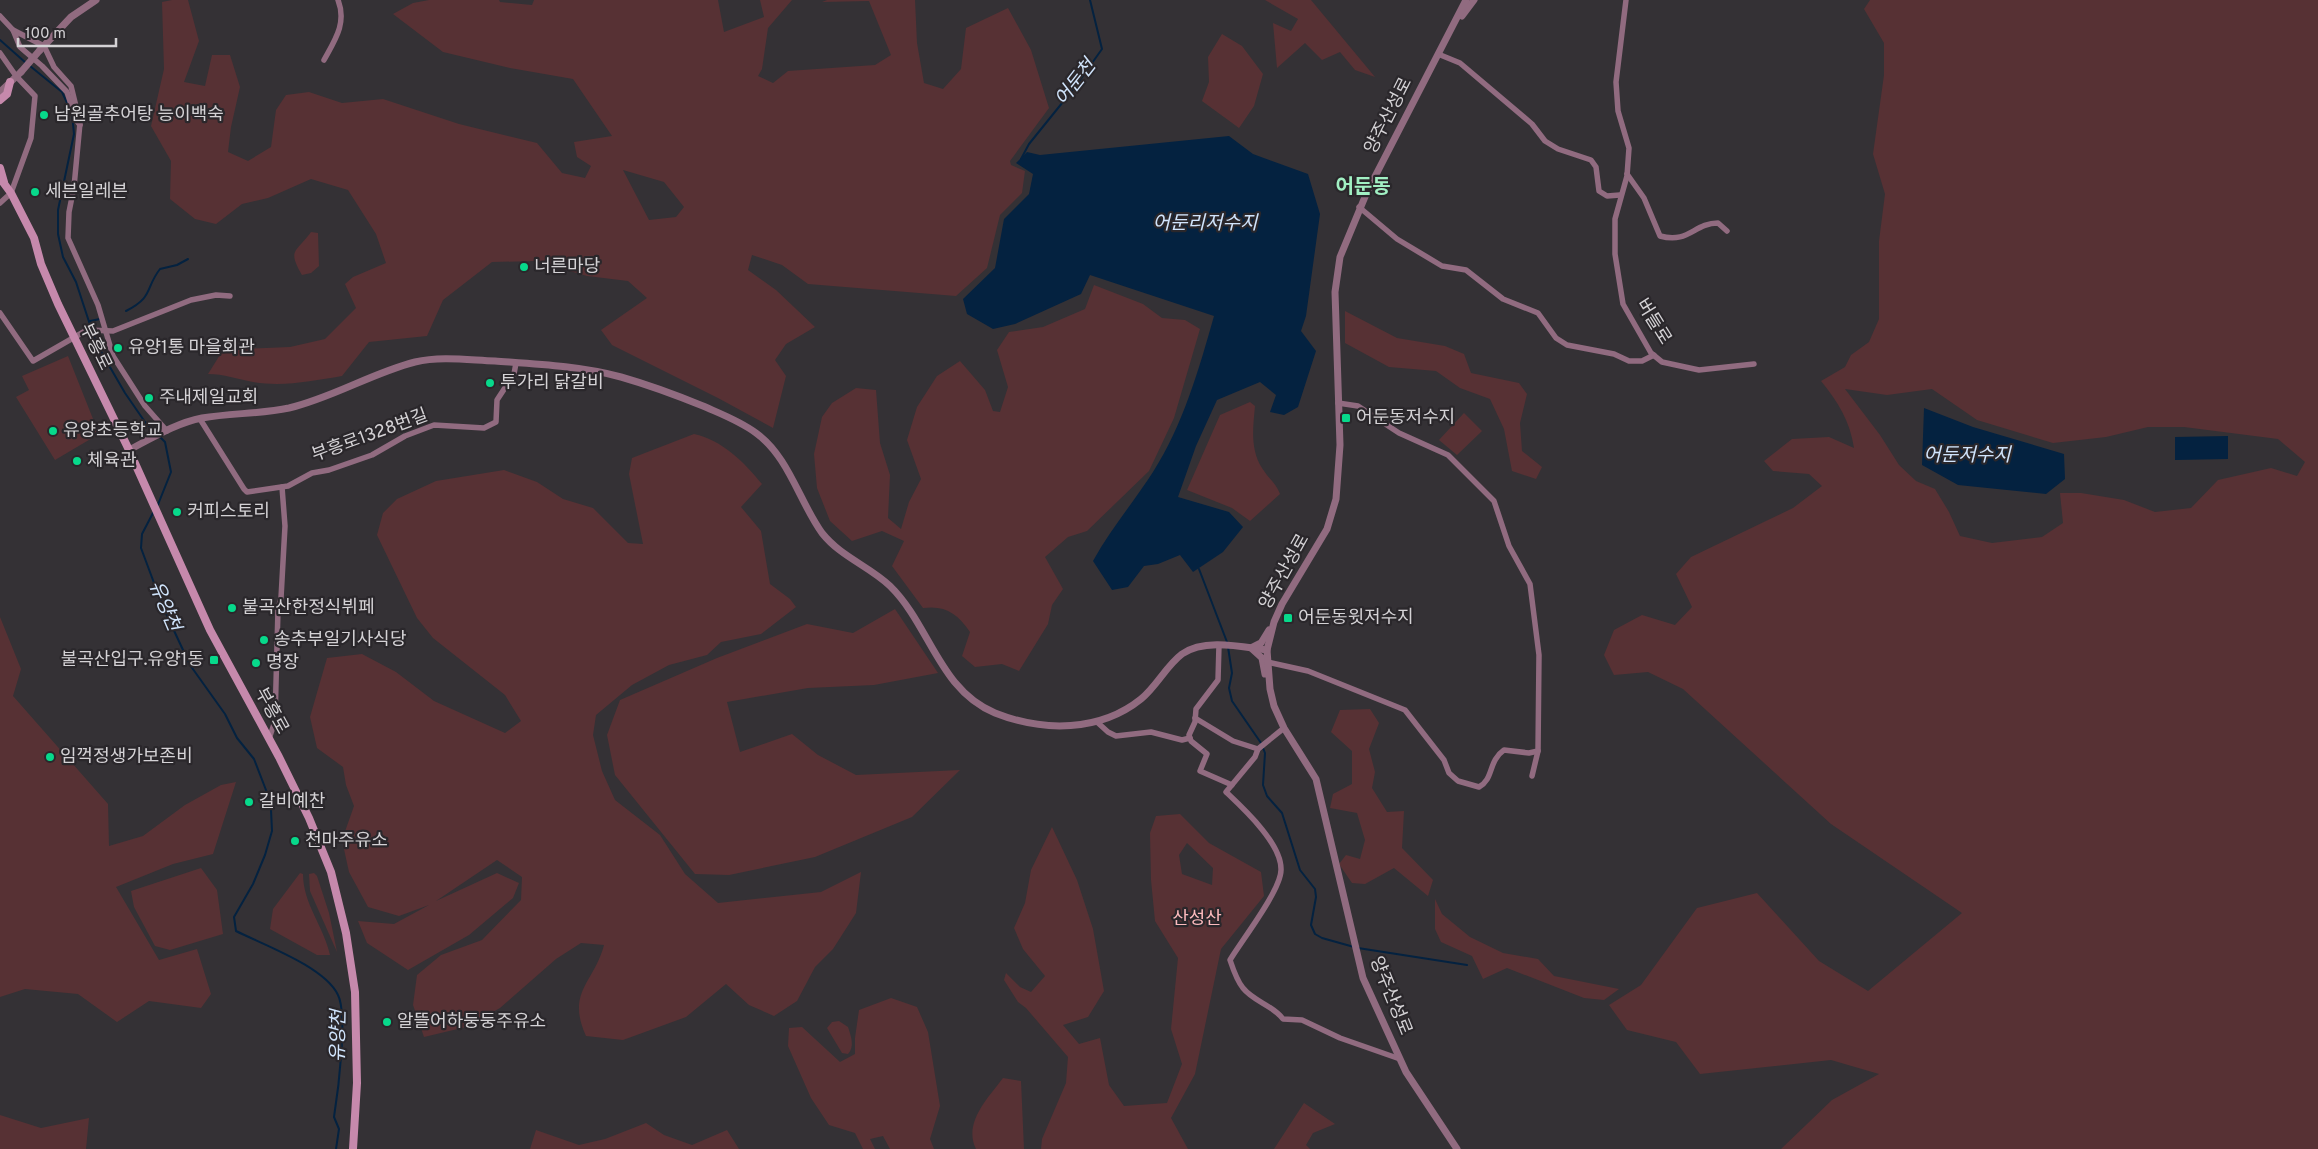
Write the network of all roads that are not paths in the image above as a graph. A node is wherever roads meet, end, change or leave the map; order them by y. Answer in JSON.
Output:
{"nodes":[{"id":1,"x":96,"y":0,"type":"edge"},
{"id":2,"x":338,"y":0,"type":"edge"},
{"id":3,"x":1466,"y":0,"type":"edge"},
{"id":4,"x":1474,"y":0,"type":"edge"},
{"id":5,"x":1626,"y":0,"type":"edge"},
{"id":6,"x":0,"y":16,"type":"edge"},
{"id":7,"x":1452,"y":28,"type":"junction"},
{"id":8,"x":13,"y":30,"type":"junction"},
{"id":9,"x":42,"y":48,"type":"junction"},
{"id":10,"x":0,"y":53,"type":"edge"},
{"id":11,"x":1438,"y":54,"type":"junction"},
{"id":12,"x":324,"y":60,"type":"dead end"},
{"id":13,"x":16,"y":77,"type":"junction"},
{"id":14,"x":0,"y":92,"type":"edge"},
{"id":15,"x":0,"y":100,"type":"edge"},
{"id":16,"x":80,"y":125,"type":"junction"},
{"id":17,"x":0,"y":168,"type":"edge"},
{"id":18,"x":1627,"y":174,"type":"junction"},
{"id":19,"x":2,"y":181,"type":"edge"},
{"id":20,"x":11,"y":193,"type":"junction"},
{"id":21,"x":1620,"y":195,"type":"junction"},
{"id":22,"x":0,"y":203,"type":"edge"},
{"id":23,"x":1359,"y":207,"type":"junction"},
{"id":24,"x":1726,"y":231,"type":"dead end"},
{"id":25,"x":230,"y":296,"type":"dead end"},
{"id":26,"x":0,"y":313,"type":"edge"},
{"id":27,"x":104,"y":331,"type":"junction"},
{"id":28,"x":74,"y":339,"type":"junction"},
{"id":29,"x":1654,"y":355,"type":"junction"},
{"id":30,"x":516,"y":363,"type":"junction"},
{"id":31,"x":1754,"y":364,"type":"dead end"},
{"id":32,"x":1338,"y":403,"type":"junction"},
{"id":33,"x":200,"y":418,"type":"junction"},
{"id":34,"x":165,"y":432,"type":"junction"},
{"id":35,"x":129,"y":450,"type":"junction"},
{"id":36,"x":282,"y":487,"type":"junction"},
{"id":37,"x":1279,"y":611,"type":"junction"},
{"id":38,"x":1221,"y":645,"type":"junction"},
{"id":39,"x":1251,"y":648,"type":"junction"},
{"id":40,"x":1268,"y":650,"type":"junction"},
{"id":41,"x":1268,"y":662,"type":"junction"},
{"id":42,"x":1270,"y":689,"type":"junction"},
{"id":43,"x":1195,"y":718,"type":"junction"},
{"id":44,"x":1098,"y":722,"type":"junction"},
{"id":45,"x":1284,"y":728,"type":"junction"},
{"id":46,"x":1190,"y":738,"type":"junction"},
{"id":47,"x":269,"y":739,"type":"junction"},
{"id":48,"x":1259,"y":749,"type":"junction"},
{"id":49,"x":1538,"y":751,"type":"junction"},
{"id":50,"x":1532,"y":776,"type":"dead end"},
{"id":51,"x":1232,"y":785,"type":"junction"},
{"id":52,"x":1400,"y":1059,"type":"junction"},
{"id":53,"x":353,"y":1149,"type":"edge"},
{"id":54,"x":1457,"y":1149,"type":"edge"}],
"edges":[{"from":1,"to":9,"type":"street"},
{"from":2,"to":12,"type":"street"},
{"from":3,"to":7,"type":"street","name":"양주산성로"},
{"from":4,"to":7,"type":"street"},
{"from":5,"to":18,"type":"street","name":"버들로"},
{"from":6,"to":8,"type":"street"},
{"from":7,"to":11,"type":"street","name":"양주산성로"},
{"from":8,"to":9,"type":"street"},
{"from":8,"to":16,"type":"street"},
{"from":9,"to":13,"type":"street","bridge":true},
{"from":9,"to":16,"type":"street"},
{"from":10,"to":13,"type":"street"},
{"from":11,"to":21,"type":"street"},
{"from":11,"to":23,"type":"street","name":"양주산성로"},
{"from":13,"to":14,"type":"street"},
{"from":13,"to":15,"type":"main road"},
{"from":13,"to":20,"type":"street"},
{"from":16,"to":27,"type":"street"},
{"from":17,"to":19,"type":"main road"},
{"from":18,"to":21,"type":"street","name":"버들로"},
{"from":18,"to":24,"type":"street"},
{"from":19,"to":20,"type":"main road","name":"부흥로"},
{"from":20,"to":22,"type":"street"},
{"from":20,"to":28,"type":"main road","name":"부흥로"},
{"from":21,"to":29,"type":"street","name":"버들로"},
{"from":23,"to":29,"type":"street"},
{"from":23,"to":32,"type":"street","name":"양주산성로"},
{"from":25,"to":27,"type":"street"},
{"from":26,"to":28,"type":"street"},
{"from":27,"to":28,"type":"street"},
{"from":27,"to":34,"type":"street"},
{"from":28,"to":35,"type":"main road","name":"부흥로"},
{"from":29,"to":31,"type":"street","name":"버들로"},
{"from":30,"to":33,"type":"street"},
{"from":30,"to":36,"type":"street","name":"부흥로1328번길"},
{"from":30,"to":44,"type":"street"},
{"from":32,"to":37,"type":"street","name":"양주산성로"},
{"from":32,"to":49,"type":"street"},
{"from":33,"to":34,"type":"street"},
{"from":33,"to":36,"type":"street","name":"부흥로1328번길"},
{"from":34,"to":35,"type":"street"},
{"from":35,"to":47,"type":"main road","name":"부흥로"},
{"from":36,"to":47,"type":"street"},
{"from":37,"to":39,"type":"street"},
{"from":37,"to":40,"type":"street","name":"양주산성로"},
{"from":38,"to":39,"type":"street"},
{"from":38,"to":43,"type":"street"},
{"from":38,"to":44,"type":"street"},
{"from":39,"to":40,"type":"street"},
{"from":39,"to":42,"type":"street"},
{"from":40,"to":41,"type":"street","name":"양주산성로"},
{"from":41,"to":42,"type":"street","name":"양주산성로"},
{"from":41,"to":49,"type":"street"},
{"from":42,"to":45,"type":"street","name":"양주산성로"},
{"from":43,"to":46,"type":"street"},
{"from":43,"to":48,"type":"street"},
{"from":44,"to":46,"type":"street"},
{"from":45,"to":48,"type":"street"},
{"from":45,"to":52,"type":"street","name":"양주산성로"},
{"from":46,"to":51,"type":"street"},
{"from":47,"to":53,"type":"main road","name":"부흥로"},
{"from":48,"to":51,"type":"street"},
{"from":49,"to":50,"type":"street"},
{"from":51,"to":52,"type":"street"},
{"from":52,"to":54,"type":"street","name":"양주산성로"}]}
